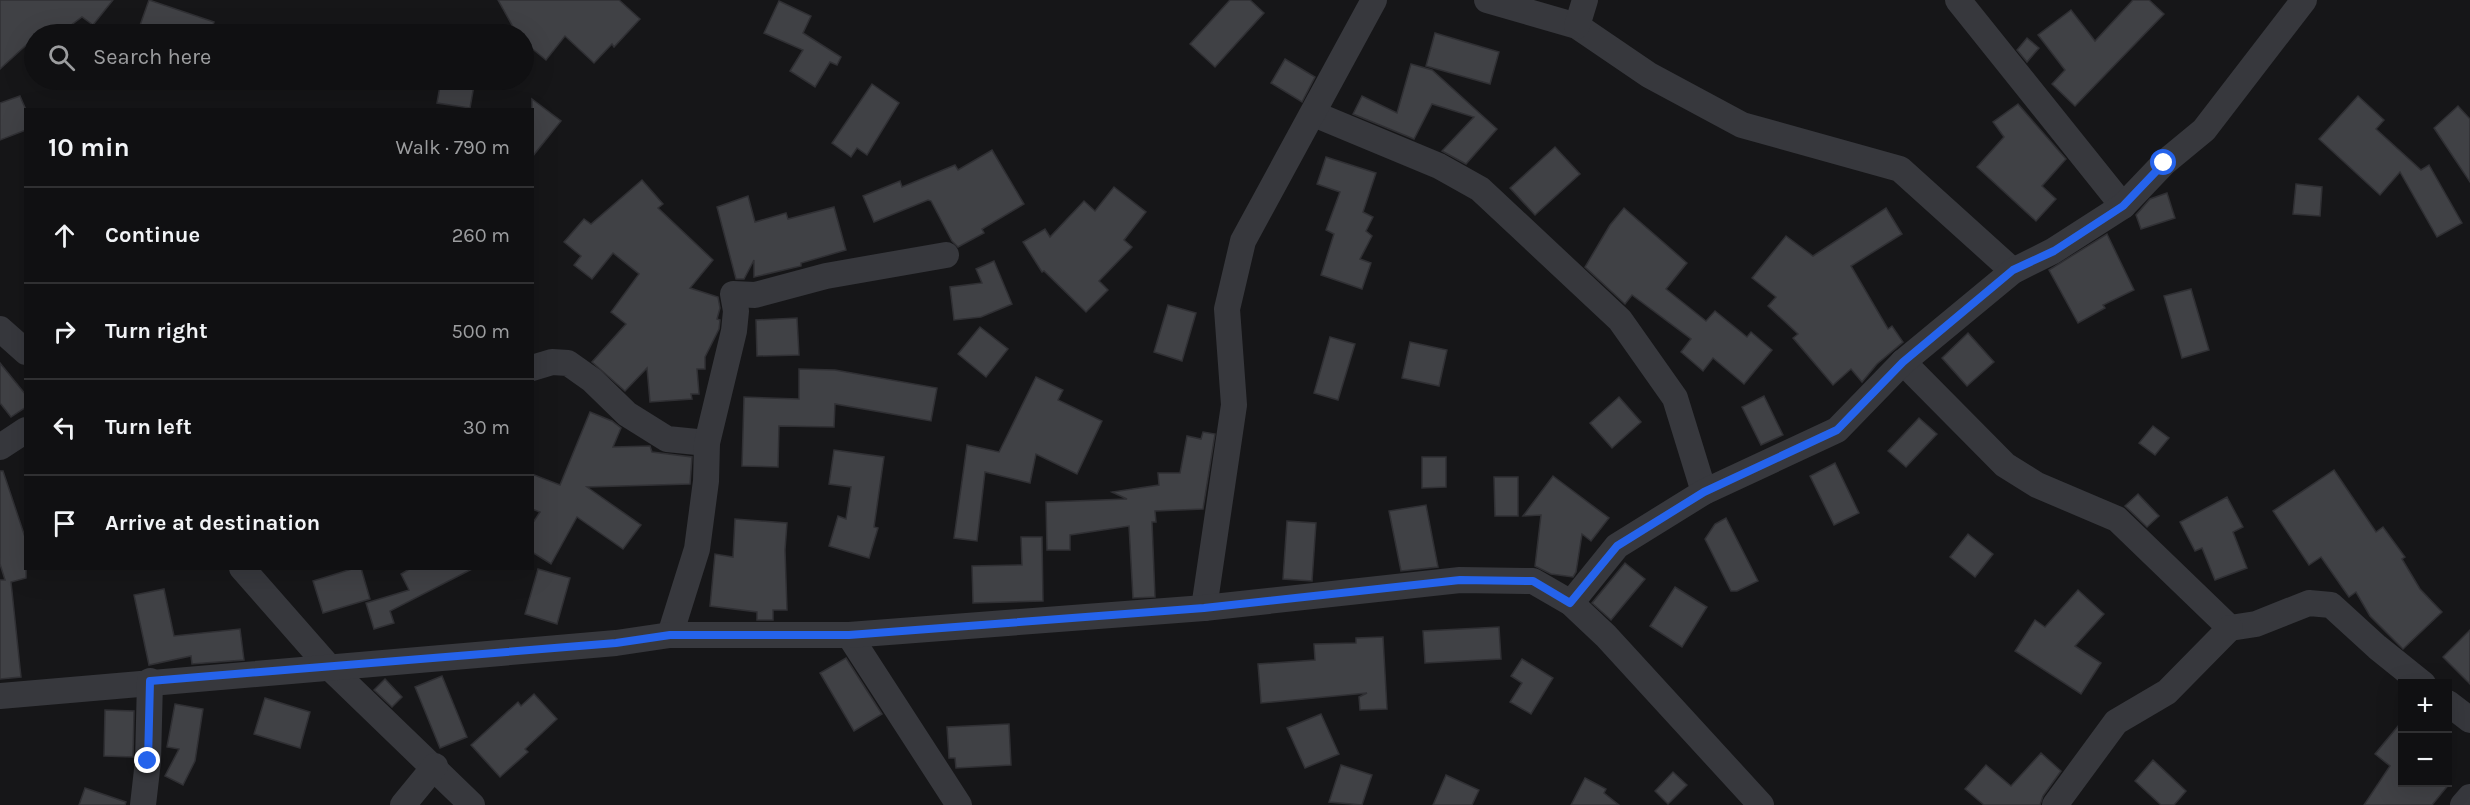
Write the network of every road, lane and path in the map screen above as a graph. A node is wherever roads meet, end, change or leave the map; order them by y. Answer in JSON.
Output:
{"nodes":[{"id":1,"x":1374,"y":0,"type":"edge"},
{"id":2,"x":1487,"y":0,"type":"edge"},
{"id":3,"x":1585,"y":0,"type":"edge"},
{"id":4,"x":1958,"y":0,"type":"edge"},
{"id":5,"x":2304,"y":0,"type":"edge"},
{"id":6,"x":1577,"y":26,"type":"junction"},
{"id":7,"x":1314,"y":114,"type":"junction"},
{"id":8,"x":2123,"y":206,"type":"junction"},
{"id":9,"x":946,"y":255,"type":"dead end"},
{"id":10,"x":2013,"y":270,"type":"junction"},
{"id":11,"x":0,"y":329,"type":"edge"},
{"id":12,"x":24,"y":350,"type":"edge"},
{"id":13,"x":1903,"y":362,"type":"junction"},
{"id":14,"x":534,"y":368,"type":"edge"},
{"id":15,"x":24,"y":431,"type":"edge"},
{"id":16,"x":707,"y":443,"type":"junction"},
{"id":17,"x":0,"y":447,"type":"edge"},
{"id":18,"x":1704,"y":492,"type":"junction"},
{"id":19,"x":244,"y":570,"type":"edge"},
{"id":20,"x":1570,"y":603,"type":"junction"},
{"id":21,"x":1204,"y":608,"type":"junction"},
{"id":22,"x":2230,"y":628,"type":"junction"},
{"id":23,"x":670,"y":635,"type":"junction"},
{"id":24,"x":849,"y":635,"type":"junction"},
{"id":25,"x":329,"y":667,"type":"junction"},
{"id":26,"x":2417,"y":679,"type":"edge"},
{"id":27,"x":150,"y":681,"type":"junction"},
{"id":28,"x":0,"y":696,"type":"edge"},
{"id":29,"x":2452,"y":706,"type":"edge"},
{"id":30,"x":2470,"y":720,"type":"edge"},
{"id":31,"x":435,"y":766,"type":"junction"},
{"id":32,"x":2470,"y":797,"type":"edge"},
{"id":33,"x":143,"y":805,"type":"edge"},
{"id":34,"x":403,"y":805,"type":"edge"},
{"id":35,"x":472,"y":805,"type":"edge"},
{"id":36,"x":959,"y":805,"type":"edge"},
{"id":37,"x":1761,"y":805,"type":"edge"},
{"id":38,"x":2055,"y":805,"type":"edge"},
{"id":39,"x":2463,"y":805,"type":"edge"}],
"edges":[{"from":1,"to":7,"type":"street"},
{"from":2,"to":6,"type":"street"},
{"from":3,"to":6,"type":"street"},
{"from":4,"to":8,"type":"street"},
{"from":5,"to":8,"type":"street"},
{"from":6,"to":10,"type":"street"},
{"from":7,"to":18,"type":"street"},
{"from":7,"to":21,"type":"street"},
{"from":8,"to":10,"type":"street"},
{"from":9,"to":16,"type":"street"},
{"from":10,"to":13,"type":"street"},
{"from":11,"to":12,"type":"street"},
{"from":13,"to":18,"type":"street"},
{"from":13,"to":22,"type":"street"},
{"from":14,"to":16,"type":"street"},
{"from":15,"to":17,"type":"street"},
{"from":16,"to":23,"type":"street"},
{"from":18,"to":20,"type":"street"},
{"from":19,"to":25,"type":"street"},
{"from":20,"to":21,"type":"street"},
{"from":20,"to":37,"type":"street"},
{"from":21,"to":24,"type":"street"},
{"from":22,"to":26,"type":"street"},
{"from":22,"to":38,"type":"street"},
{"from":23,"to":24,"type":"street"},
{"from":23,"to":25,"type":"street"},
{"from":24,"to":36,"type":"street"},
{"from":25,"to":27,"type":"street"},
{"from":25,"to":31,"type":"street"},
{"from":27,"to":28,"type":"street"},
{"from":27,"to":33,"type":"street"},
{"from":29,"to":30,"type":"street"},
{"from":31,"to":34,"type":"street"},
{"from":31,"to":35,"type":"street"},
{"from":32,"to":39,"type":"street"}]}
